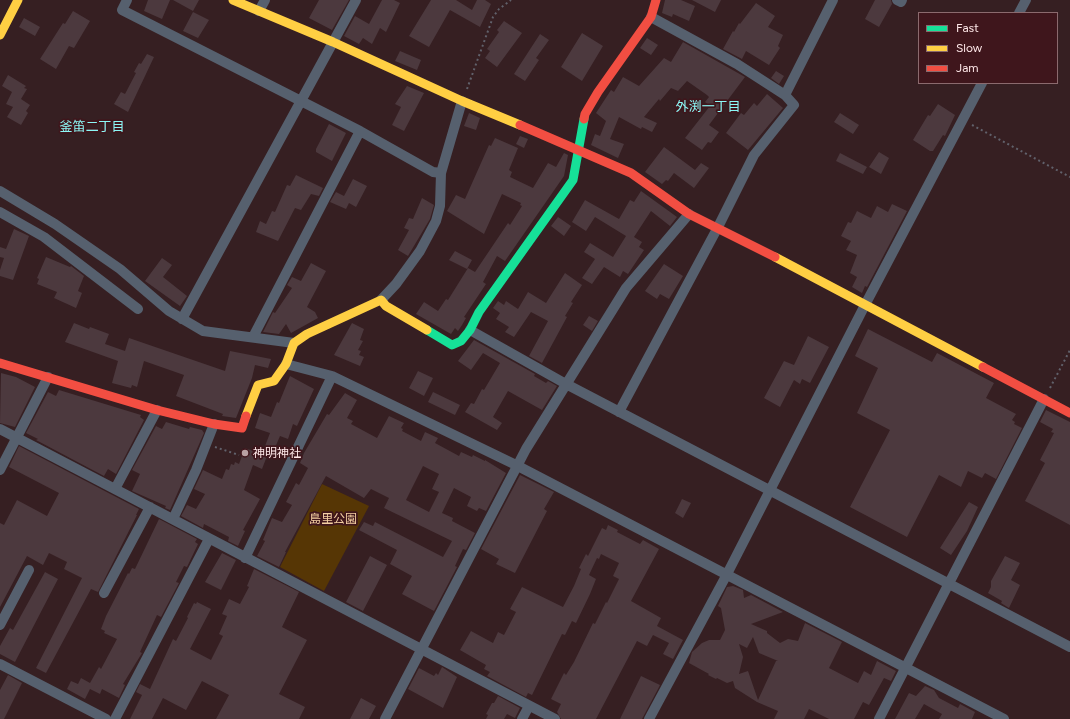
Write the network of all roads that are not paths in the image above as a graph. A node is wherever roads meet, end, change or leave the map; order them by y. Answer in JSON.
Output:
{"nodes":[{"id":1,"x":18,"y":0,"type":"edge"},
{"id":2,"x":127,"y":0,"type":"edge"},
{"id":3,"x":233,"y":0,"type":"edge"},
{"id":4,"x":265,"y":0,"type":"edge"},
{"id":5,"x":356,"y":0,"type":"edge"},
{"id":6,"x":656,"y":0,"type":"edge"},
{"id":7,"x":833,"y":0,"type":"edge"},
{"id":8,"x":897,"y":0,"type":"edge"},
{"id":9,"x":902,"y":0,"type":"edge"},
{"id":10,"x":1026,"y":0,"type":"edge"},
{"id":11,"x":259,"y":11,"type":"junction"},
{"id":12,"x":1020,"y":12,"type":"edge"},
{"id":13,"x":651,"y":17,"type":"junction"},
{"id":14,"x":0,"y":35,"type":"edge"},
{"id":15,"x":333,"y":42,"type":"junction"},
{"id":16,"x":981,"y":84,"type":"edge"},
{"id":17,"x":785,"y":96,"type":"junction"},
{"id":18,"x":300,"y":101,"type":"junction"},
{"id":19,"x":462,"y":101,"type":"junction"},
{"id":20,"x":360,"y":132,"type":"junction"},
{"id":21,"x":579,"y":150,"type":"junction"},
{"id":22,"x":441,"y":173,"type":"junction"},
{"id":23,"x":0,"y":191,"type":"edge"},
{"id":24,"x":689,"y":214,"type":"junction"},
{"id":25,"x":1,"y":216,"type":"edge"},
{"id":26,"x":718,"y":227,"type":"junction"},
{"id":27,"x":381,"y":300,"type":"junction"},
{"id":28,"x":865,"y":305,"type":"junction"},
{"id":29,"x":138,"y":309,"type":"dead end"},
{"id":30,"x":182,"y":319,"type":"junction"},
{"id":31,"x":470,"y":330,"type":"junction"},
{"id":32,"x":253,"y":337,"type":"junction"},
{"id":33,"x":294,"y":343,"type":"junction"},
{"id":34,"x":0,"y":363,"type":"edge"},
{"id":35,"x":286,"y":364,"type":"junction"},
{"id":36,"x":332,"y":376,"type":"junction"},
{"id":37,"x":48,"y":377,"type":"junction"},
{"id":38,"x":566,"y":384,"type":"junction"},
{"id":39,"x":1044,"y":399,"type":"junction"},
{"id":40,"x":156,"y":410,"type":"junction"},
{"id":41,"x":619,"y":412,"type":"junction"},
{"id":42,"x":1070,"y":413,"type":"edge"},
{"id":43,"x":214,"y":424,"type":"junction"},
{"id":44,"x":0,"y":429,"type":"edge"},
{"id":45,"x":17,"y":437,"type":"junction"},
{"id":46,"x":516,"y":465,"type":"junction"},
{"id":47,"x":0,"y":470,"type":"edge"},
{"id":48,"x":115,"y":489,"type":"junction"},
{"id":49,"x":769,"y":491,"type":"junction"},
{"id":50,"x":150,"y":507,"type":"junction"},
{"id":51,"x":173,"y":519,"type":"junction"},
{"id":52,"x":209,"y":539,"type":"junction"},
{"id":53,"x":245,"y":558,"type":"junction"},
{"id":54,"x":29,"y":570,"type":"dead end"},
{"id":55,"x":726,"y":576,"type":"junction"},
{"id":56,"x":950,"y":583,"type":"junction"},
{"id":57,"x":104,"y":593,"type":"dead end"},
{"id":58,"x":0,"y":625,"type":"edge"},
{"id":59,"x":1070,"y":647,"type":"edge"},
{"id":60,"x":421,"y":650,"type":"junction"},
{"id":61,"x":0,"y":664,"type":"edge"},
{"id":62,"x":906,"y":669,"type":"junction"},
{"id":63,"x":530,"y":706,"type":"junction"},
{"id":64,"x":106,"y":719,"type":"edge"},
{"id":65,"x":115,"y":719,"type":"edge"},
{"id":66,"x":385,"y":719,"type":"edge"},
{"id":67,"x":522,"y":719,"type":"edge"},
{"id":68,"x":555,"y":719,"type":"edge"},
{"id":69,"x":649,"y":719,"type":"edge"},
{"id":70,"x":879,"y":719,"type":"edge"},
{"id":71,"x":1004,"y":719,"type":"edge"}],
"edges":[{"from":1,"to":14,"type":"street"},
{"from":2,"to":18,"type":"street"},
{"from":3,"to":11,"type":"street"},
{"from":4,"to":11,"type":"street"},
{"from":5,"to":15,"type":"street"},
{"from":6,"to":13,"type":"street"},
{"from":7,"to":17,"type":"street"},
{"from":8,"to":9,"type":"street"},
{"from":10,"to":12,"type":"street"},
{"from":11,"to":15,"type":"street"},
{"from":13,"to":17,"type":"street"},
{"from":13,"to":21,"type":"street"},
{"from":15,"to":18,"type":"street"},
{"from":15,"to":19,"type":"street"},
{"from":16,"to":28,"type":"street"},
{"from":17,"to":26,"type":"street"},
{"from":18,"to":20,"type":"street"},
{"from":18,"to":30,"type":"street"},
{"from":19,"to":21,"type":"street"},
{"from":19,"to":22,"type":"street"},
{"from":20,"to":22,"type":"street"},
{"from":20,"to":32,"type":"street"},
{"from":21,"to":24,"type":"street"},
{"from":21,"to":31,"type":"street"},
{"from":22,"to":27,"type":"street"},
{"from":23,"to":30,"type":"street"},
{"from":24,"to":26,"type":"street"},
{"from":24,"to":38,"type":"street"},
{"from":25,"to":29,"type":"street"},
{"from":26,"to":28,"type":"street"},
{"from":26,"to":41,"type":"street"},
{"from":27,"to":31,"type":"street"},
{"from":27,"to":33,"type":"street"},
{"from":28,"to":39,"type":"street"},
{"from":28,"to":49,"type":"street"},
{"from":30,"to":32,"type":"street"},
{"from":31,"to":38,"type":"street"},
{"from":32,"to":33,"type":"street"},
{"from":33,"to":35,"type":"street"},
{"from":34,"to":37,"type":"street"},
{"from":35,"to":36,"type":"street"},
{"from":35,"to":43,"type":"street"},
{"from":36,"to":46,"type":"street"},
{"from":36,"to":53,"type":"street"},
{"from":37,"to":40,"type":"street"},
{"from":37,"to":45,"type":"street"},
{"from":38,"to":41,"type":"street"},
{"from":38,"to":46,"type":"street"},
{"from":39,"to":42,"type":"street"},
{"from":39,"to":56,"type":"street"},
{"from":40,"to":43,"type":"street"},
{"from":40,"to":48,"type":"street"},
{"from":41,"to":49,"type":"street"},
{"from":43,"to":51,"type":"street"},
{"from":44,"to":45,"type":"street"},
{"from":45,"to":47,"type":"street"},
{"from":45,"to":48,"type":"street"},
{"from":46,"to":55,"type":"street"},
{"from":46,"to":60,"type":"street"},
{"from":48,"to":50,"type":"street"},
{"from":49,"to":55,"type":"street"},
{"from":49,"to":56,"type":"street"},
{"from":50,"to":51,"type":"street"},
{"from":50,"to":57,"type":"street"},
{"from":51,"to":52,"type":"street"},
{"from":52,"to":53,"type":"street"},
{"from":52,"to":65,"type":"street"},
{"from":53,"to":60,"type":"street"},
{"from":54,"to":58,"type":"street"},
{"from":55,"to":62,"type":"street"},
{"from":55,"to":69,"type":"street"},
{"from":56,"to":59,"type":"street"},
{"from":56,"to":62,"type":"street"},
{"from":60,"to":63,"type":"street"},
{"from":60,"to":66,"type":"street"},
{"from":61,"to":64,"type":"street"},
{"from":62,"to":70,"type":"street"},
{"from":62,"to":71,"type":"street"},
{"from":63,"to":67,"type":"street"},
{"from":63,"to":68,"type":"street"}]}
